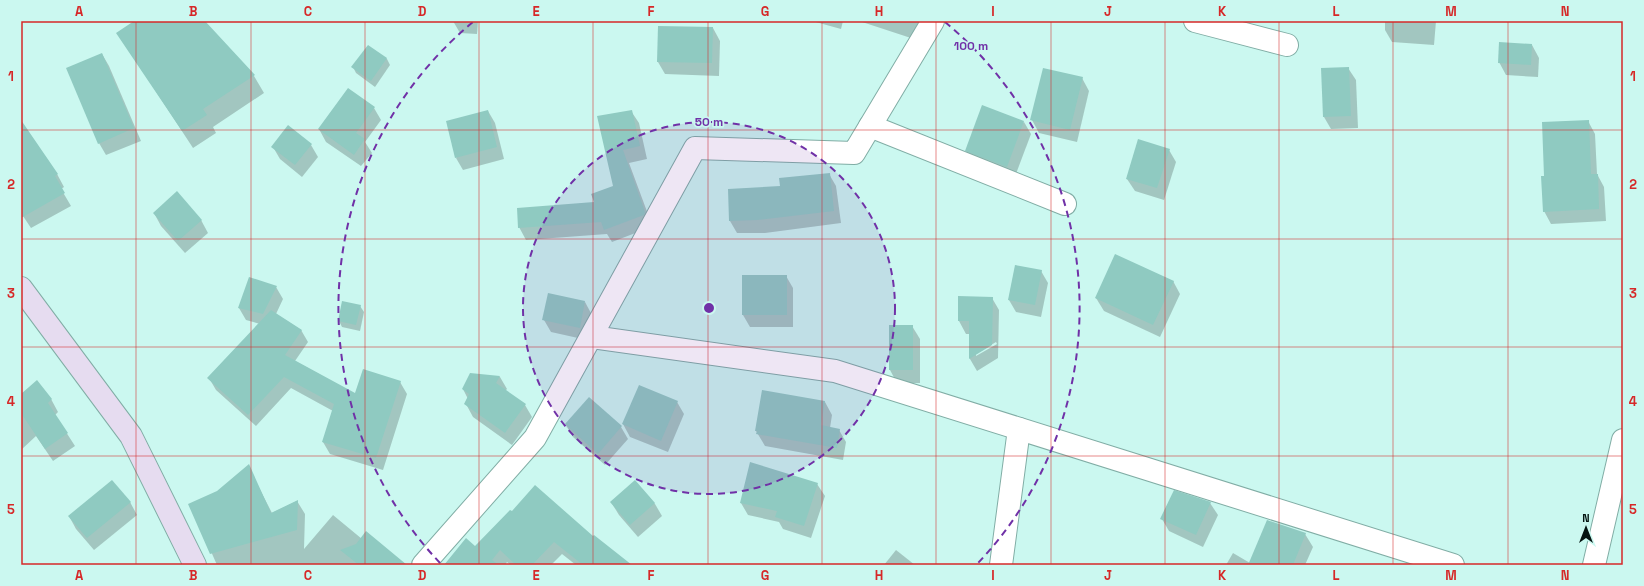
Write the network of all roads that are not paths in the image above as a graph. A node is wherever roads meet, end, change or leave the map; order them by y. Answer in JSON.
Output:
{"nodes":[{"id":1,"x":933,"y":21,"type":"edge"},
{"id":2,"x":1195,"y":21,"type":"edge"},
{"id":3,"x":1287,"y":44,"type":"dead end"},
{"id":4,"x":870,"y":126,"type":"junction"},
{"id":5,"x":1065,"y":204,"type":"dead end"},
{"id":6,"x":21,"y":288,"type":"edge"},
{"id":7,"x":592,"y":337,"type":"junction"},
{"id":8,"x":1019,"y":429,"type":"junction"},
{"id":9,"x":1623,"y":440,"type":"edge"},
{"id":10,"x":1405,"y":558,"type":"edge"},
{"id":11,"x":195,"y":565,"type":"edge"},
{"id":12,"x":423,"y":565,"type":"edge"},
{"id":13,"x":1001,"y":565,"type":"edge"},
{"id":14,"x":1453,"y":565,"type":"edge"},
{"id":15,"x":1594,"y":565,"type":"edge"}],
"edges":[{"from":1,"to":4,"type":"street"},
{"from":2,"to":3,"type":"street"},
{"from":4,"to":5,"type":"street"},
{"from":4,"to":7,"type":"street"},
{"from":6,"to":11,"type":"main road"},
{"from":7,"to":8,"type":"street"},
{"from":7,"to":12,"type":"street"},
{"from":8,"to":10,"type":"street"},
{"from":8,"to":13,"type":"street"},
{"from":9,"to":15,"type":"street"},
{"from":10,"to":14,"type":"street"}]}
